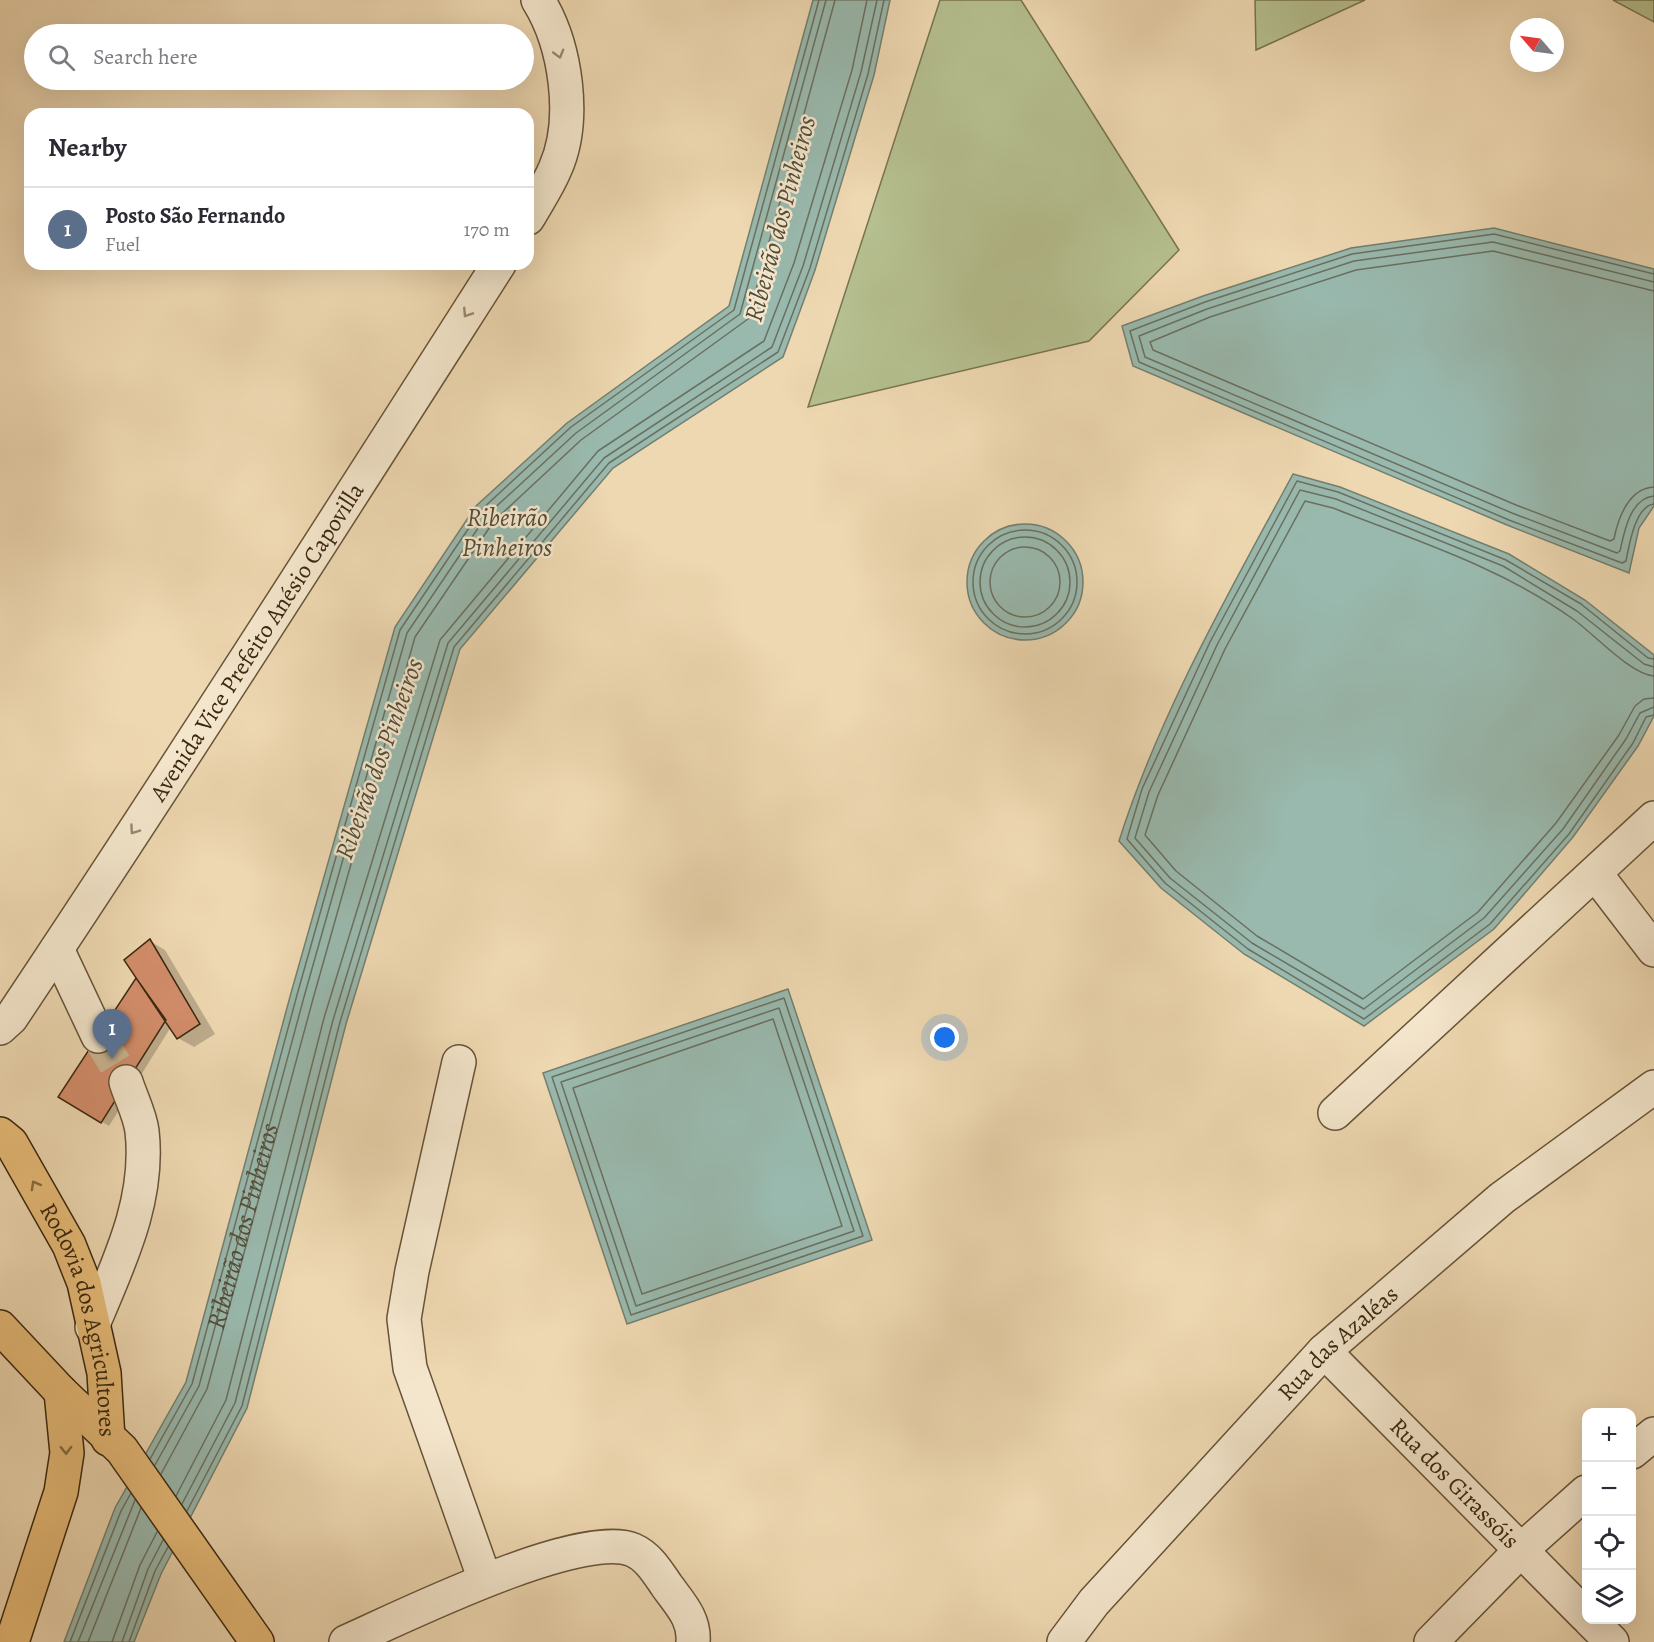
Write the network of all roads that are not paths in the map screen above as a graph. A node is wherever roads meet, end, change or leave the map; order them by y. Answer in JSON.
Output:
{"nodes":[{"id":1,"x":538,"y":0,"type":"edge"},
{"id":2,"x":534,"y":207,"type":"edge"},
{"id":3,"x":495,"y":270,"type":"edge"},
{"id":4,"x":1654,"y":818,"type":"edge"},
{"id":5,"x":1595,"y":873,"type":"junction"},
{"id":6,"x":57,"y":949,"type":"junction"},
{"id":7,"x":1654,"y":950,"type":"edge"},
{"id":8,"x":4,"y":1031,"type":"edge"},
{"id":9,"x":98,"y":1036,"type":"tunnel mouth"},
{"id":10,"x":459,"y":1062,"type":"dead end"},
{"id":11,"x":126,"y":1082,"type":"tunnel mouth"},
{"id":12,"x":1654,"y":1087,"type":"edge"},
{"id":13,"x":1335,"y":1113,"type":"dead end"},
{"id":14,"x":4,"y":1132,"type":"edge"},
{"id":15,"x":0,"y":1327,"type":"edge"},
{"id":16,"x":92,"y":1327,"type":"junction"},
{"id":17,"x":1324,"y":1351,"type":"junction"},
{"id":18,"x":61,"y":1392,"type":"junction"},
{"id":19,"x":1654,"y":1434,"type":"edge"},
{"id":20,"x":115,"y":1445,"type":"junction"},
{"id":21,"x":1636,"y":1449,"type":"edge"},
{"id":22,"x":1582,"y":1496,"type":"edge"},
{"id":23,"x":1521,"y":1550,"type":"junction"},
{"id":24,"x":485,"y":1580,"type":"junction"},
{"id":25,"x":1582,"y":1611,"type":"edge"},
{"id":26,"x":1594,"y":1624,"type":"edge"},
{"id":27,"x":248,"y":1638,"type":"edge"},
{"id":28,"x":12,"y":1642,"type":"edge"},
{"id":29,"x":346,"y":1642,"type":"edge"},
{"id":30,"x":693,"y":1642,"type":"edge"},
{"id":31,"x":1064,"y":1642,"type":"edge"},
{"id":32,"x":1431,"y":1642,"type":"edge"},
{"id":33,"x":1612,"y":1642,"type":"edge"}],
"edges":[{"from":1,"to":2,"type":"street","one_way":true},
{"from":3,"to":6,"type":"street","name":"Avenida Vice Prefeito Anésio Capovilla","one_way":true},
{"from":4,"to":5,"type":"street"},
{"from":5,"to":7,"type":"street"},
{"from":5,"to":13,"type":"street"},
{"from":6,"to":8,"type":"street","name":"Avenida Vice Prefeito Anésio Capovilla"},
{"from":6,"to":9,"type":"street"},
{"from":10,"to":24,"type":"street"},
{"from":11,"to":16,"type":"street"},
{"from":12,"to":17,"type":"street","name":"Rua das Azaléas"},
{"from":16,"to":14,"type":"main road","name":"Rodovia dos Agricultores","one_way":true},
{"from":15,"to":18,"type":"main road","name":"Rodovia dos Agricultores"},
{"from":16,"to":20,"type":"main road","name":"Rodovia dos Agricultores"},
{"from":17,"to":23,"type":"street","name":"Rua dos Girassóis"},
{"from":17,"to":31,"type":"street","name":"Rua das Azaléas"},
{"from":18,"to":20,"type":"main road","name":"Rodovia dos Agricultores"},
{"from":18,"to":28,"type":"main road","one_way":true},
{"from":19,"to":21,"type":"street"},
{"from":20,"to":27,"type":"main road"},
{"from":22,"to":23,"type":"street"},
{"from":23,"to":25,"type":"street","name":"Rua dos Girassóis"},
{"from":23,"to":32,"type":"street"},
{"from":24,"to":29,"type":"street"},
{"from":24,"to":30,"type":"street"},
{"from":26,"to":33,"type":"street"}]}
